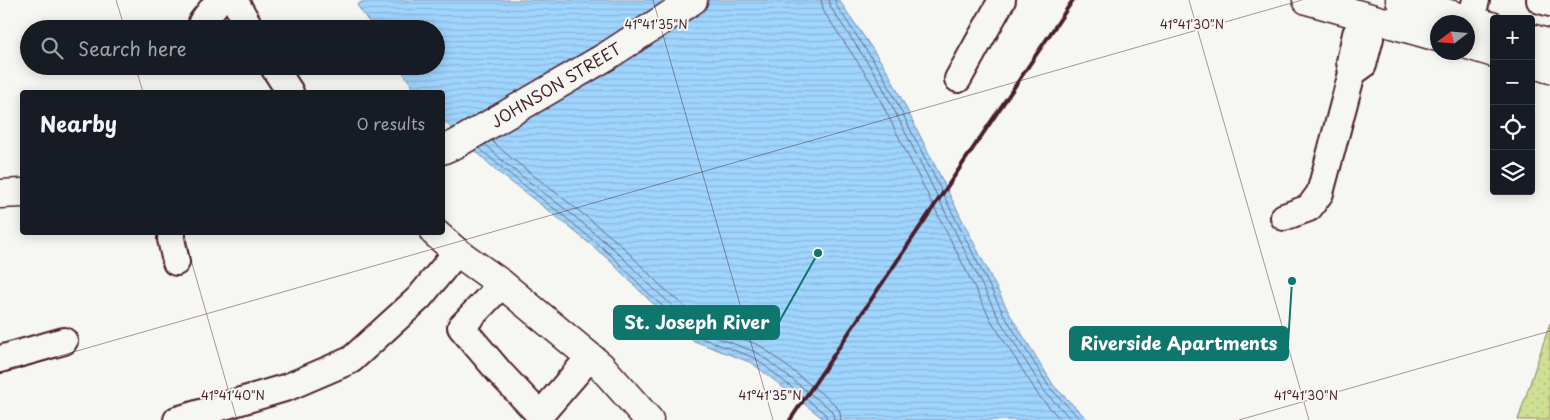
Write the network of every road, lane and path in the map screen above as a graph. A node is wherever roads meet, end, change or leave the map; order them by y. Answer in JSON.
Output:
{"nodes":[{"id":1,"x":219,"y":0,"type":"edge"},
{"id":2,"x":234,"y":0,"type":"edge"},
{"id":3,"x":693,"y":0,"type":"edge"},
{"id":4,"x":1002,"y":0,"type":"edge"},
{"id":5,"x":1306,"y":0,"type":"edge"},
{"id":6,"x":1400,"y":0,"type":"edge"},
{"id":7,"x":1540,"y":0,"type":"edge"},
{"id":8,"x":1550,"y":3,"type":"edge"},
{"id":9,"x":1372,"y":15,"type":"edge"},
{"id":10,"x":204,"y":20,"type":"edge"},
{"id":11,"x":246,"y":20,"type":"edge"},
{"id":12,"x":1477,"y":23,"type":"edge"},
{"id":13,"x":1430,"y":34,"type":"edge"},
{"id":14,"x":1535,"y":39,"type":"edge"},
{"id":15,"x":1550,"y":44,"type":"edge"},
{"id":16,"x":1490,"y":46,"type":"edge"},
{"id":17,"x":1535,"y":64,"type":"edge"},
{"id":18,"x":1550,"y":68,"type":"edge"},
{"id":19,"x":279,"y":75,"type":"edge"},
{"id":20,"x":958,"y":79,"type":"dead end"},
{"id":21,"x":289,"y":90,"type":"edge"},
{"id":22,"x":449,"y":147,"type":"edge"},
{"id":23,"x":20,"y":192,"type":"edge"},
{"id":24,"x":0,"y":194,"type":"edge"},
{"id":25,"x":1284,"y":217,"type":"dead end"},
{"id":26,"x":172,"y":235,"type":"edge"},
{"id":27,"x":437,"y":235,"type":"edge"},
{"id":28,"x":457,"y":252,"type":"junction"},
{"id":29,"x":176,"y":262,"type":"dead end"},
{"id":30,"x":502,"y":284,"type":"junction"},
{"id":31,"x":64,"y":341,"type":"dead end"},
{"id":32,"x":590,"y":357,"type":"junction"},
{"id":33,"x":0,"y":359,"type":"edge"},
{"id":34,"x":177,"y":420,"type":"edge"},
{"id":35,"x":649,"y":420,"type":"edge"}],
"edges":[{"from":1,"to":10,"type":"street"},
{"from":2,"to":11,"type":"street"},
{"from":3,"to":22,"type":"main road","name":"JOHNSON STREET"},
{"from":4,"to":20,"type":"street"},
{"from":5,"to":9,"type":"main road"},
{"from":6,"to":12,"type":"main road"},
{"from":7,"to":8,"type":"street"},
{"from":9,"to":13,"type":"main road"},
{"from":9,"to":25,"type":"street"},
{"from":12,"to":16,"type":"main road"},
{"from":14,"to":15,"type":"main road"},
{"from":17,"to":18,"type":"main road"},
{"from":19,"to":21,"type":"street"},
{"from":23,"to":24,"type":"main road"},
{"from":26,"to":29,"type":"street"},
{"from":27,"to":28,"type":"main road"},
{"from":28,"to":30,"type":"main road"},
{"from":28,"to":34,"type":"street"},
{"from":30,"to":32,"type":"main road"},
{"from":30,"to":32,"type":"street"},
{"from":31,"to":33,"type":"street"},
{"from":32,"to":35,"type":"main road"}]}
